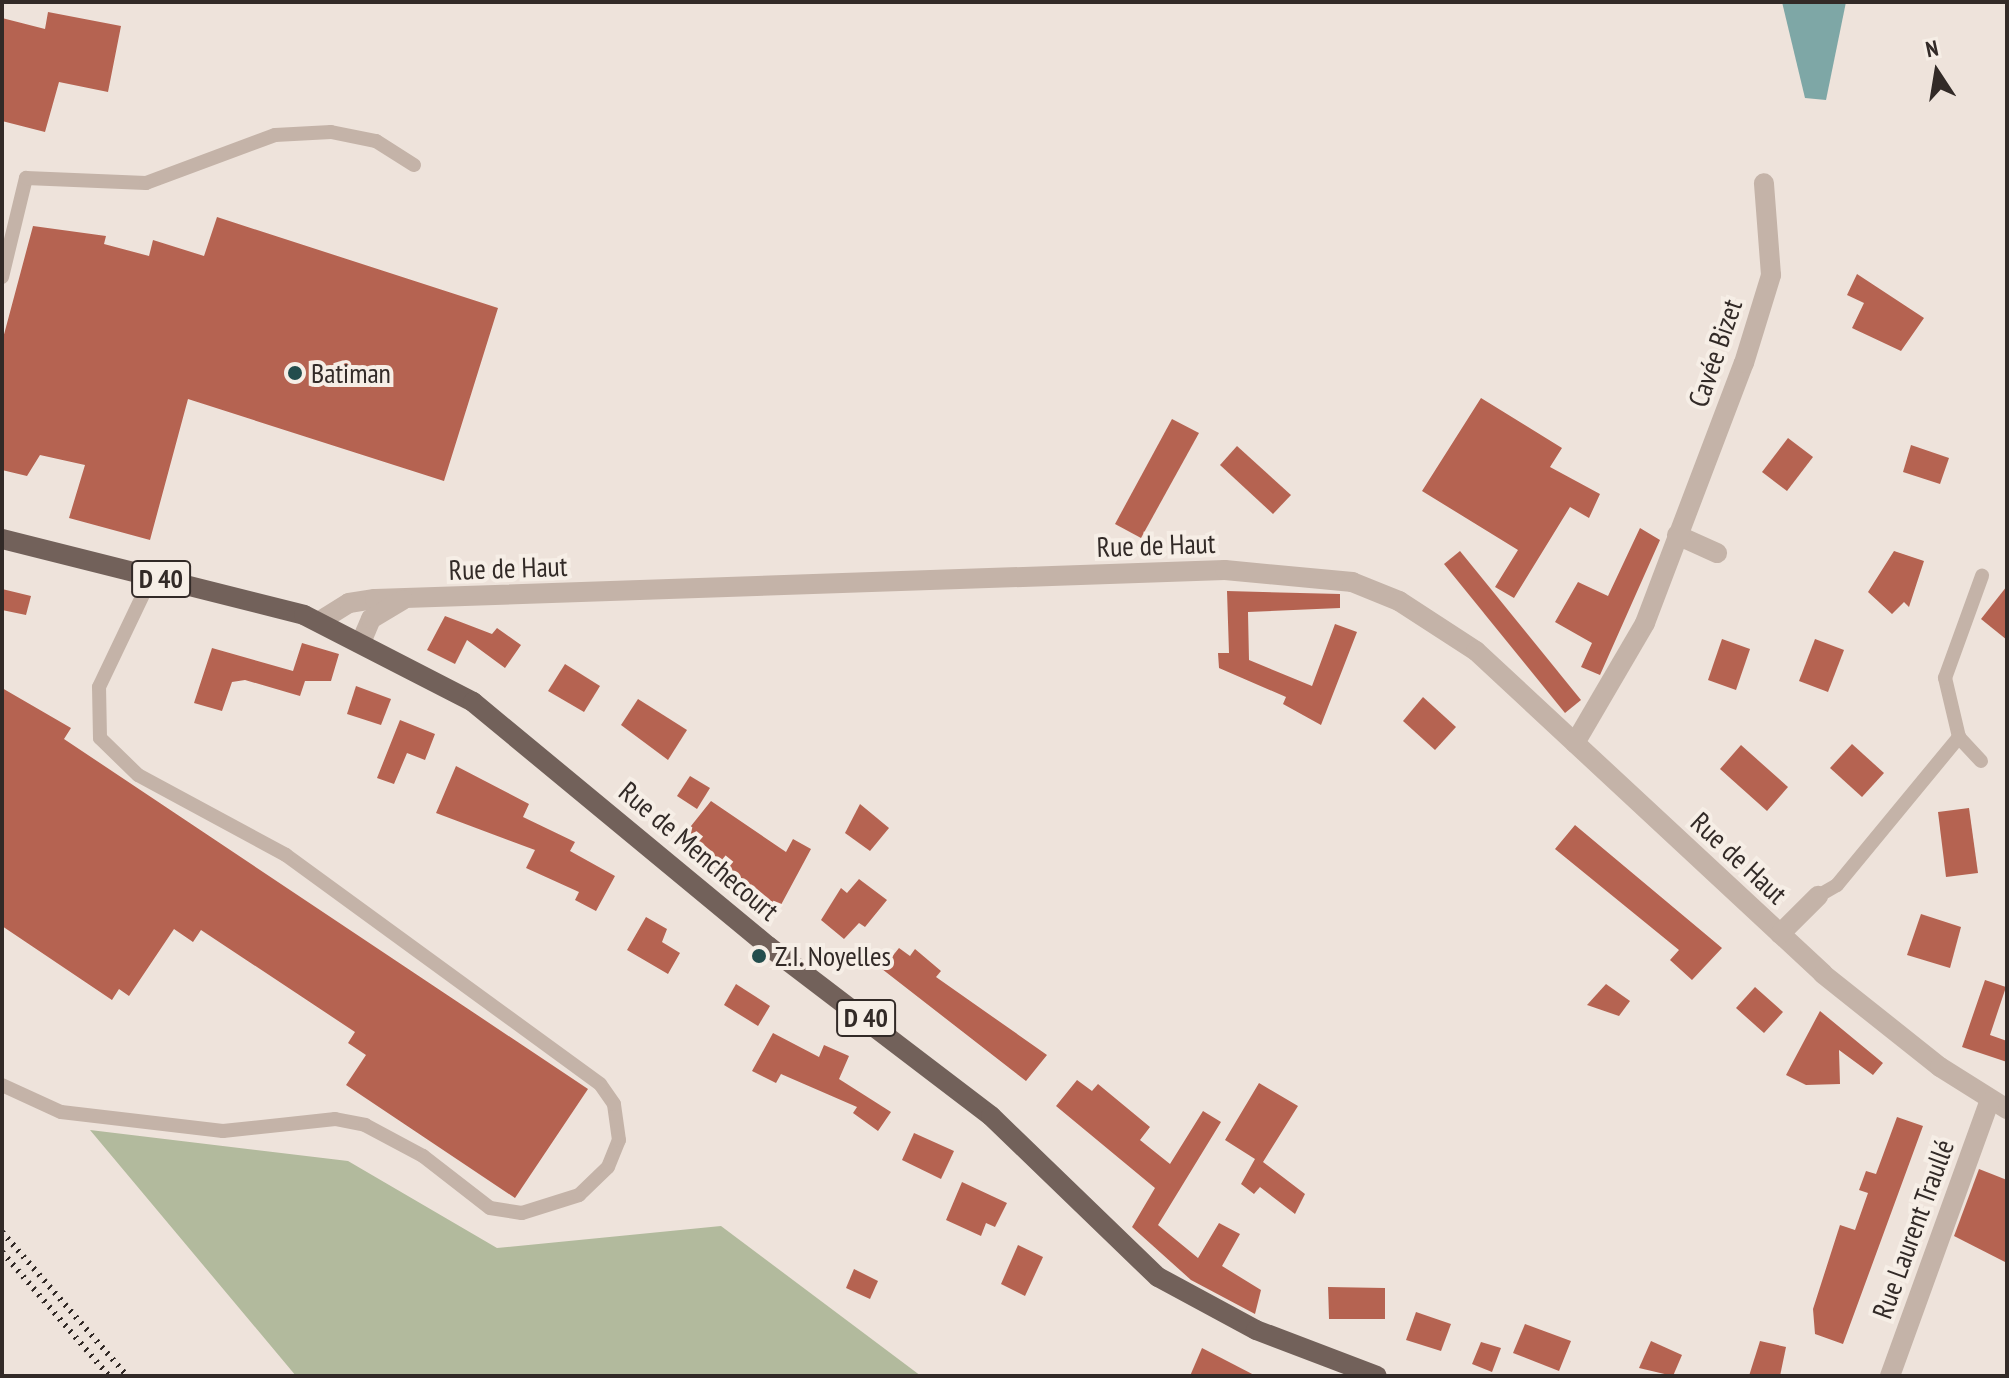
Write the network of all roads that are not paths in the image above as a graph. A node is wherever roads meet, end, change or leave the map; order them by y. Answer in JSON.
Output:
{"nodes":[{"id":1,"x":414,"y":165,"type":"dead end"},
{"id":2,"x":1764,"y":183,"type":"dead end"},
{"id":3,"x":2,"y":277,"type":"edge"},
{"id":4,"x":1677,"y":535,"type":"junction"},
{"id":5,"x":2,"y":539,"type":"edge"},
{"id":6,"x":1717,"y":553,"type":"dead end"},
{"id":7,"x":152,"y":576,"type":"junction"},
{"id":8,"x":1982,"y":576,"type":"dead end"},
{"id":9,"x":403,"y":600,"type":"junction"},
{"id":10,"x":320,"y":621,"type":"junction"},
{"id":11,"x":362,"y":640,"type":"junction"},
{"id":12,"x":1959,"y":737,"type":"junction"},
{"id":13,"x":1575,"y":743,"type":"junction"},
{"id":14,"x":1981,"y":761,"type":"dead end"},
{"id":15,"x":1818,"y":896,"type":"joint"},
{"id":16,"x":1780,"y":934,"type":"junction"},
{"id":17,"x":2,"y":1085,"type":"edge"},
{"id":18,"x":1998,"y":1106,"type":"edge"},
{"id":19,"x":1377,"y":1376,"type":"edge"},
{"id":20,"x":1890,"y":1376,"type":"edge"}],
"edges":[{"from":1,"to":3,"type":"lane"},
{"from":2,"to":4,"type":"street","name":"Cavée Bizet"},
{"from":4,"to":6,"type":"street"},
{"from":4,"to":13,"type":"street","name":"Cavée Bizet"},
{"from":5,"to":7,"type":"main road","name":"Rue de Menchecourt","number":"D 40"},
{"from":7,"to":10,"type":"main road","name":"Rue de Menchecourt","number":"D 40"},
{"from":7,"to":17,"type":"lane"},
{"from":8,"to":12,"type":"lane"},
{"from":9,"to":10,"type":"street","name":"Rue de Haut"},
{"from":9,"to":11,"type":"street"},
{"from":9,"to":13,"type":"street","name":"Rue de Haut"},
{"from":10,"to":11,"type":"main road","name":"Rue de Menchecourt","number":"D 40"},
{"from":11,"to":19,"type":"main road","name":"Rue de Menchecourt","number":"D 40"},
{"from":12,"to":14,"type":"lane"},
{"from":12,"to":15,"type":"lane"},
{"from":13,"to":16,"type":"street","name":"Rue de Haut"},
{"from":15,"to":16,"type":"street","name":"Rue de Haut"},
{"from":16,"to":18,"type":"street","name":"Rue de Haut"},
{"from":18,"to":20,"type":"street","name":"Rue Laurent Traullé"}]}
